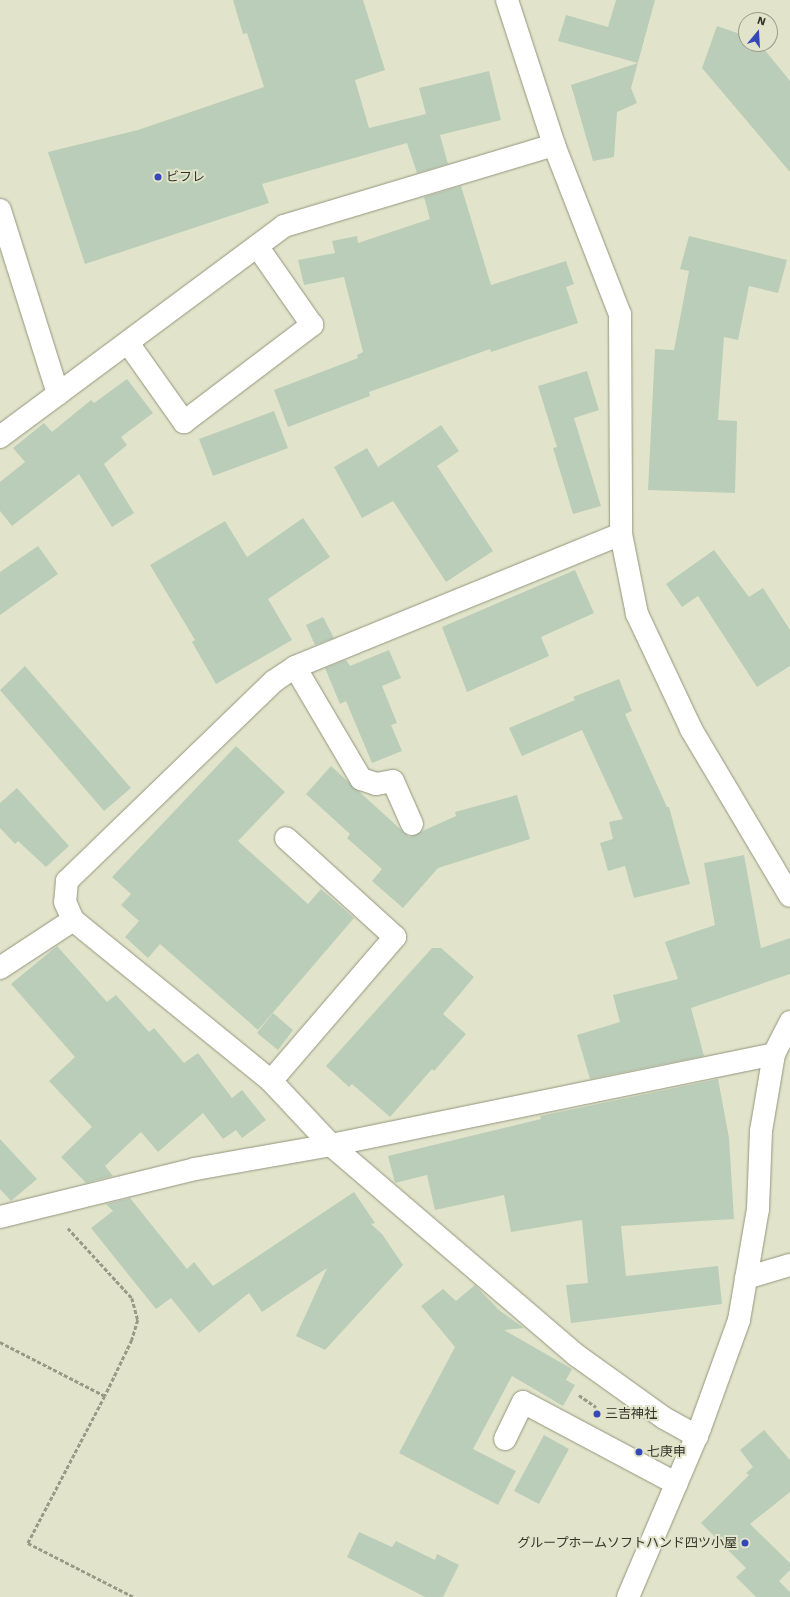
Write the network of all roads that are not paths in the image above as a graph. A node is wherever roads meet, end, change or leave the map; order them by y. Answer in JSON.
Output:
{"nodes":[{"id":1,"x":507,"y":0,"type":"edge"},
{"id":2,"x":554,"y":145,"type":"junction"},
{"id":3,"x":1,"y":214,"type":"edge"},
{"id":4,"x":257,"y":246,"type":"junction"},
{"id":5,"x":128,"y":343,"type":"junction"},
{"id":6,"x":58,"y":394,"type":"junction"},
{"id":7,"x":0,"y":437,"type":"edge"},
{"id":8,"x":621,"y":534,"type":"junction"},
{"id":9,"x":295,"y":667,"type":"junction"},
{"id":10,"x":412,"y":824,"type":"dead end"},
{"id":11,"x":286,"y":838,"type":"dead end"},
{"id":12,"x":790,"y":896,"type":"edge"},
{"id":13,"x":73,"y":920,"type":"junction"},
{"id":14,"x":0,"y":968,"type":"edge"},
{"id":15,"x":790,"y":1022,"type":"edge"},
{"id":16,"x":774,"y":1054,"type":"junction"},
{"id":17,"x":271,"y":1081,"type":"junction"},
{"id":18,"x":331,"y":1146,"type":"junction"},
{"id":19,"x":0,"y":1217,"type":"edge"},
{"id":20,"x":790,"y":1264,"type":"edge"},
{"id":21,"x":746,"y":1278,"type":"junction"},
{"id":22,"x":697,"y":1436,"type":"junction"},
{"id":23,"x":505,"y":1439,"type":"dead end"},
{"id":24,"x":677,"y":1484,"type":"junction"},
{"id":25,"x":628,"y":1597,"type":"edge"}],
"edges":[{"from":1,"to":2,"type":"street"},
{"from":2,"to":4,"type":"street"},
{"from":2,"to":8,"type":"street"},
{"from":3,"to":6,"type":"street"},
{"from":4,"to":5,"type":"street"},
{"from":4,"to":5,"type":"street"},
{"from":5,"to":6,"type":"street"},
{"from":6,"to":7,"type":"street"},
{"from":8,"to":9,"type":"street"},
{"from":8,"to":12,"type":"street"},
{"from":9,"to":10,"type":"street"},
{"from":9,"to":13,"type":"street"},
{"from":11,"to":17,"type":"street"},
{"from":13,"to":14,"type":"street"},
{"from":13,"to":17,"type":"street"},
{"from":15,"to":16,"type":"street"},
{"from":16,"to":18,"type":"street"},
{"from":16,"to":21,"type":"street"},
{"from":17,"to":18,"type":"street"},
{"from":18,"to":19,"type":"street"},
{"from":18,"to":22,"type":"street"},
{"from":20,"to":21,"type":"street"},
{"from":21,"to":22,"type":"street"},
{"from":22,"to":24,"type":"street"},
{"from":23,"to":24,"type":"street"},
{"from":24,"to":25,"type":"street"}]}
